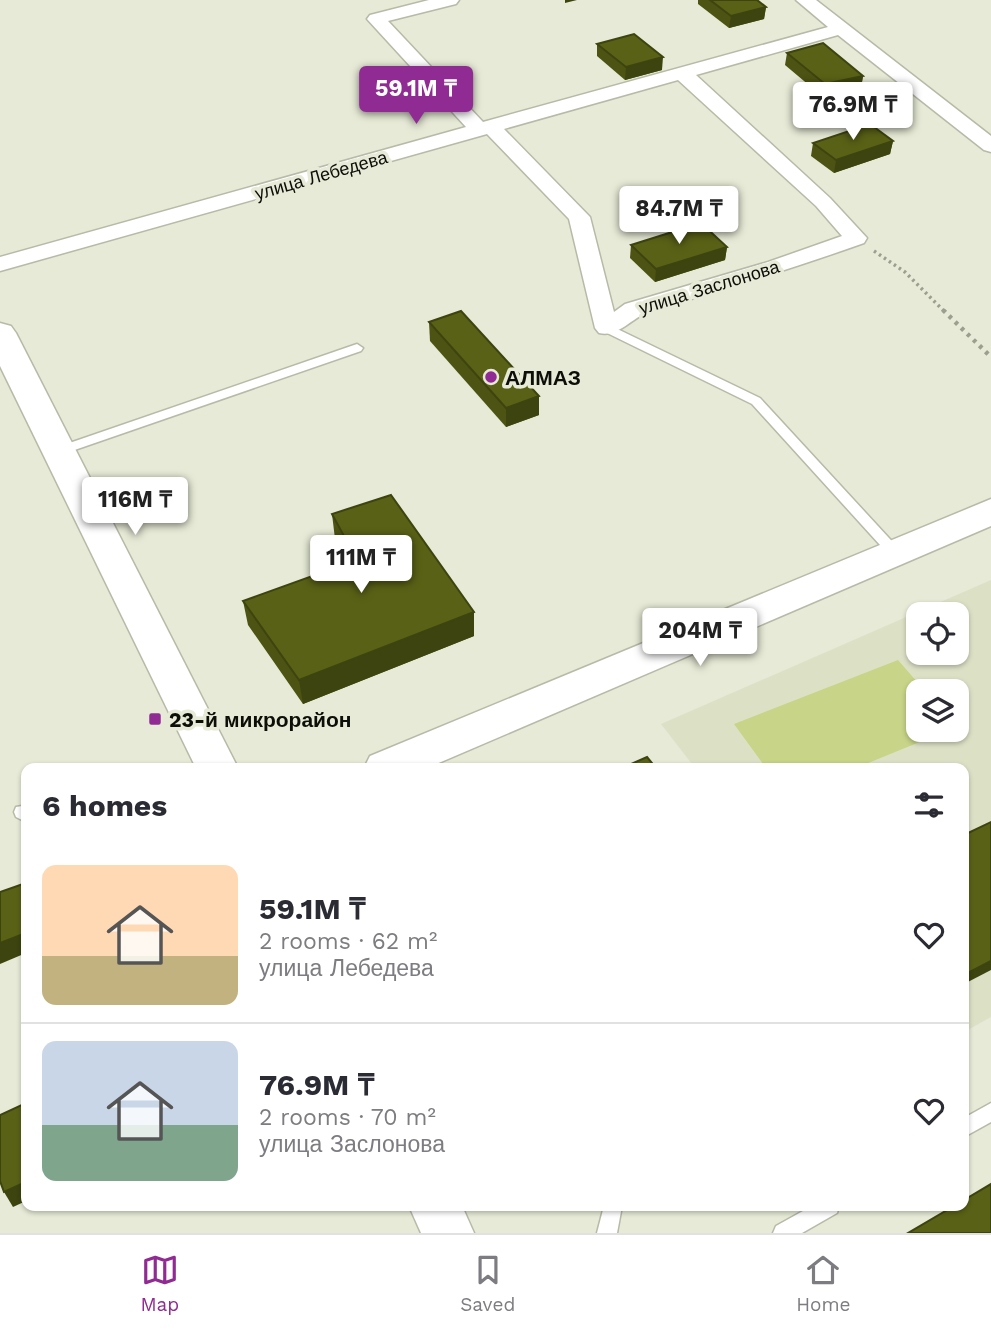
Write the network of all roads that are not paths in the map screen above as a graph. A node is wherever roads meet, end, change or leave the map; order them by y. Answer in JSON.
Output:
{"nodes":[{"id":1,"x":450,"y":0,"type":"edge"},
{"id":2,"x":805,"y":0,"type":"edge"},
{"id":3,"x":844,"y":28,"type":"junction"},
{"id":4,"x":682,"y":74,"type":"junction"},
{"id":5,"x":484,"y":128,"type":"junction"},
{"id":6,"x":991,"y":146,"type":"edge"},
{"id":7,"x":0,"y":264,"type":"edge"},
{"id":8,"x":607,"y":328,"type":"junction"},
{"id":9,"x":0,"y":332,"type":"edge"},
{"id":10,"x":356,"y":348,"type":"dead end"},
{"id":11,"x":59,"y":451,"type":"junction"},
{"id":12,"x":991,"y":512,"type":"edge"},
{"id":13,"x":895,"y":553,"type":"junction"},
{"id":14,"x":215,"y":763,"type":"edge"},
{"id":15,"x":397,"y":763,"type":"edge"},
{"id":16,"x":991,"y":1112,"type":"edge"},
{"id":17,"x":969,"y":1125,"type":"edge"},
{"id":18,"x":438,"y":1211,"type":"edge"},
{"id":19,"x":612,"y":1211,"type":"edge"},
{"id":20,"x":821,"y":1211,"type":"edge"},
{"id":21,"x":449,"y":1233,"type":"edge"},
{"id":22,"x":607,"y":1233,"type":"edge"},
{"id":23,"x":782,"y":1233,"type":"edge"}],
"edges":[{"from":1,"to":5,"type":"street"},
{"from":2,"to":3,"type":"street"},
{"from":3,"to":4,"type":"street","name":"улица Лебедева"},
{"from":3,"to":6,"type":"street"},
{"from":4,"to":5,"type":"street","name":"улица Лебедева"},
{"from":4,"to":8,"type":"street","name":"улица Заслонова"},
{"from":5,"to":7,"type":"street","name":"улица Лебедева"},
{"from":5,"to":8,"type":"street"},
{"from":8,"to":13,"type":"lane"},
{"from":9,"to":11,"type":"main road"},
{"from":10,"to":11,"type":"lane"},
{"from":11,"to":14,"type":"main road"},
{"from":12,"to":13,"type":"main road"},
{"from":13,"to":15,"type":"main road"},
{"from":16,"to":17,"type":"lane"},
{"from":18,"to":21,"type":"main road"},
{"from":19,"to":22,"type":"lane"},
{"from":20,"to":23,"type":"lane"}]}
